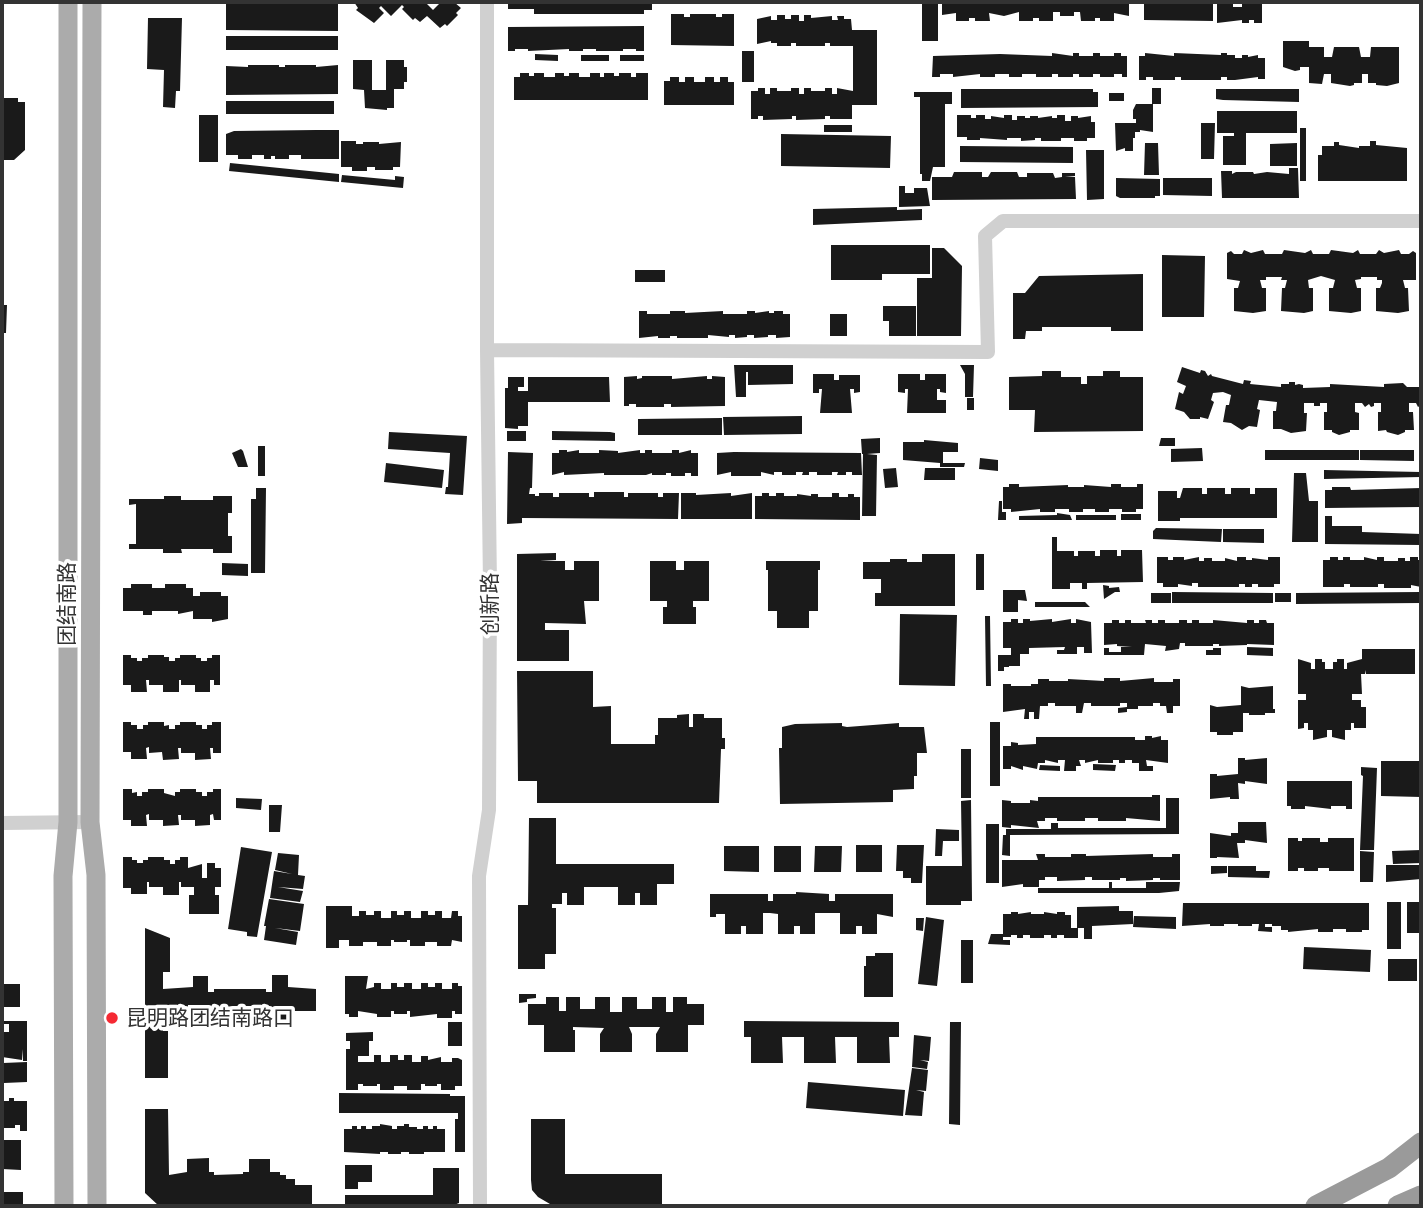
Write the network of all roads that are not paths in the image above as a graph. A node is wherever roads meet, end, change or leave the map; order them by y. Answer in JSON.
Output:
{"nodes":[{"id":1,"x":68,"y":2,"type":"edge"},
{"id":2,"x":92,"y":2,"type":"edge"},
{"id":3,"x":487,"y":2,"type":"edge"},
{"id":4,"x":1421,"y":221,"type":"edge"},
{"id":5,"x":487,"y":350,"type":"junction"},
{"id":6,"x":2,"y":822,"type":"edge"},
{"id":7,"x":68,"y":822,"type":"junction"},
{"id":8,"x":89,"y":822,"type":"junction"},
{"id":9,"x":1421,"y":1143,"type":"edge"},
{"id":10,"x":1421,"y":1196,"type":"edge"},
{"id":11,"x":64,"y":1206,"type":"edge"},
{"id":12,"x":97,"y":1206,"type":"edge"},
{"id":13,"x":480,"y":1206,"type":"edge"},
{"id":14,"x":1316,"y":1206,"type":"edge"},
{"id":15,"x":1398,"y":1206,"type":"edge"}],
"edges":[{"from":1,"to":7,"type":"main road","name":"团结南路"},
{"from":2,"to":8,"type":"main road","name":"团结南路"},
{"from":3,"to":5,"type":"street","name":"创新路"},
{"from":4,"to":5,"type":"street"},
{"from":5,"to":13,"type":"street","name":"创新路"},
{"from":6,"to":7,"type":"street"},
{"from":7,"to":8,"type":"street"},
{"from":7,"to":11,"type":"main road","name":"团结南路"},
{"from":8,"to":12,"type":"main road","name":"团结南路"},
{"from":9,"to":14,"type":"highway"},
{"from":10,"to":15,"type":"highway"}]}
